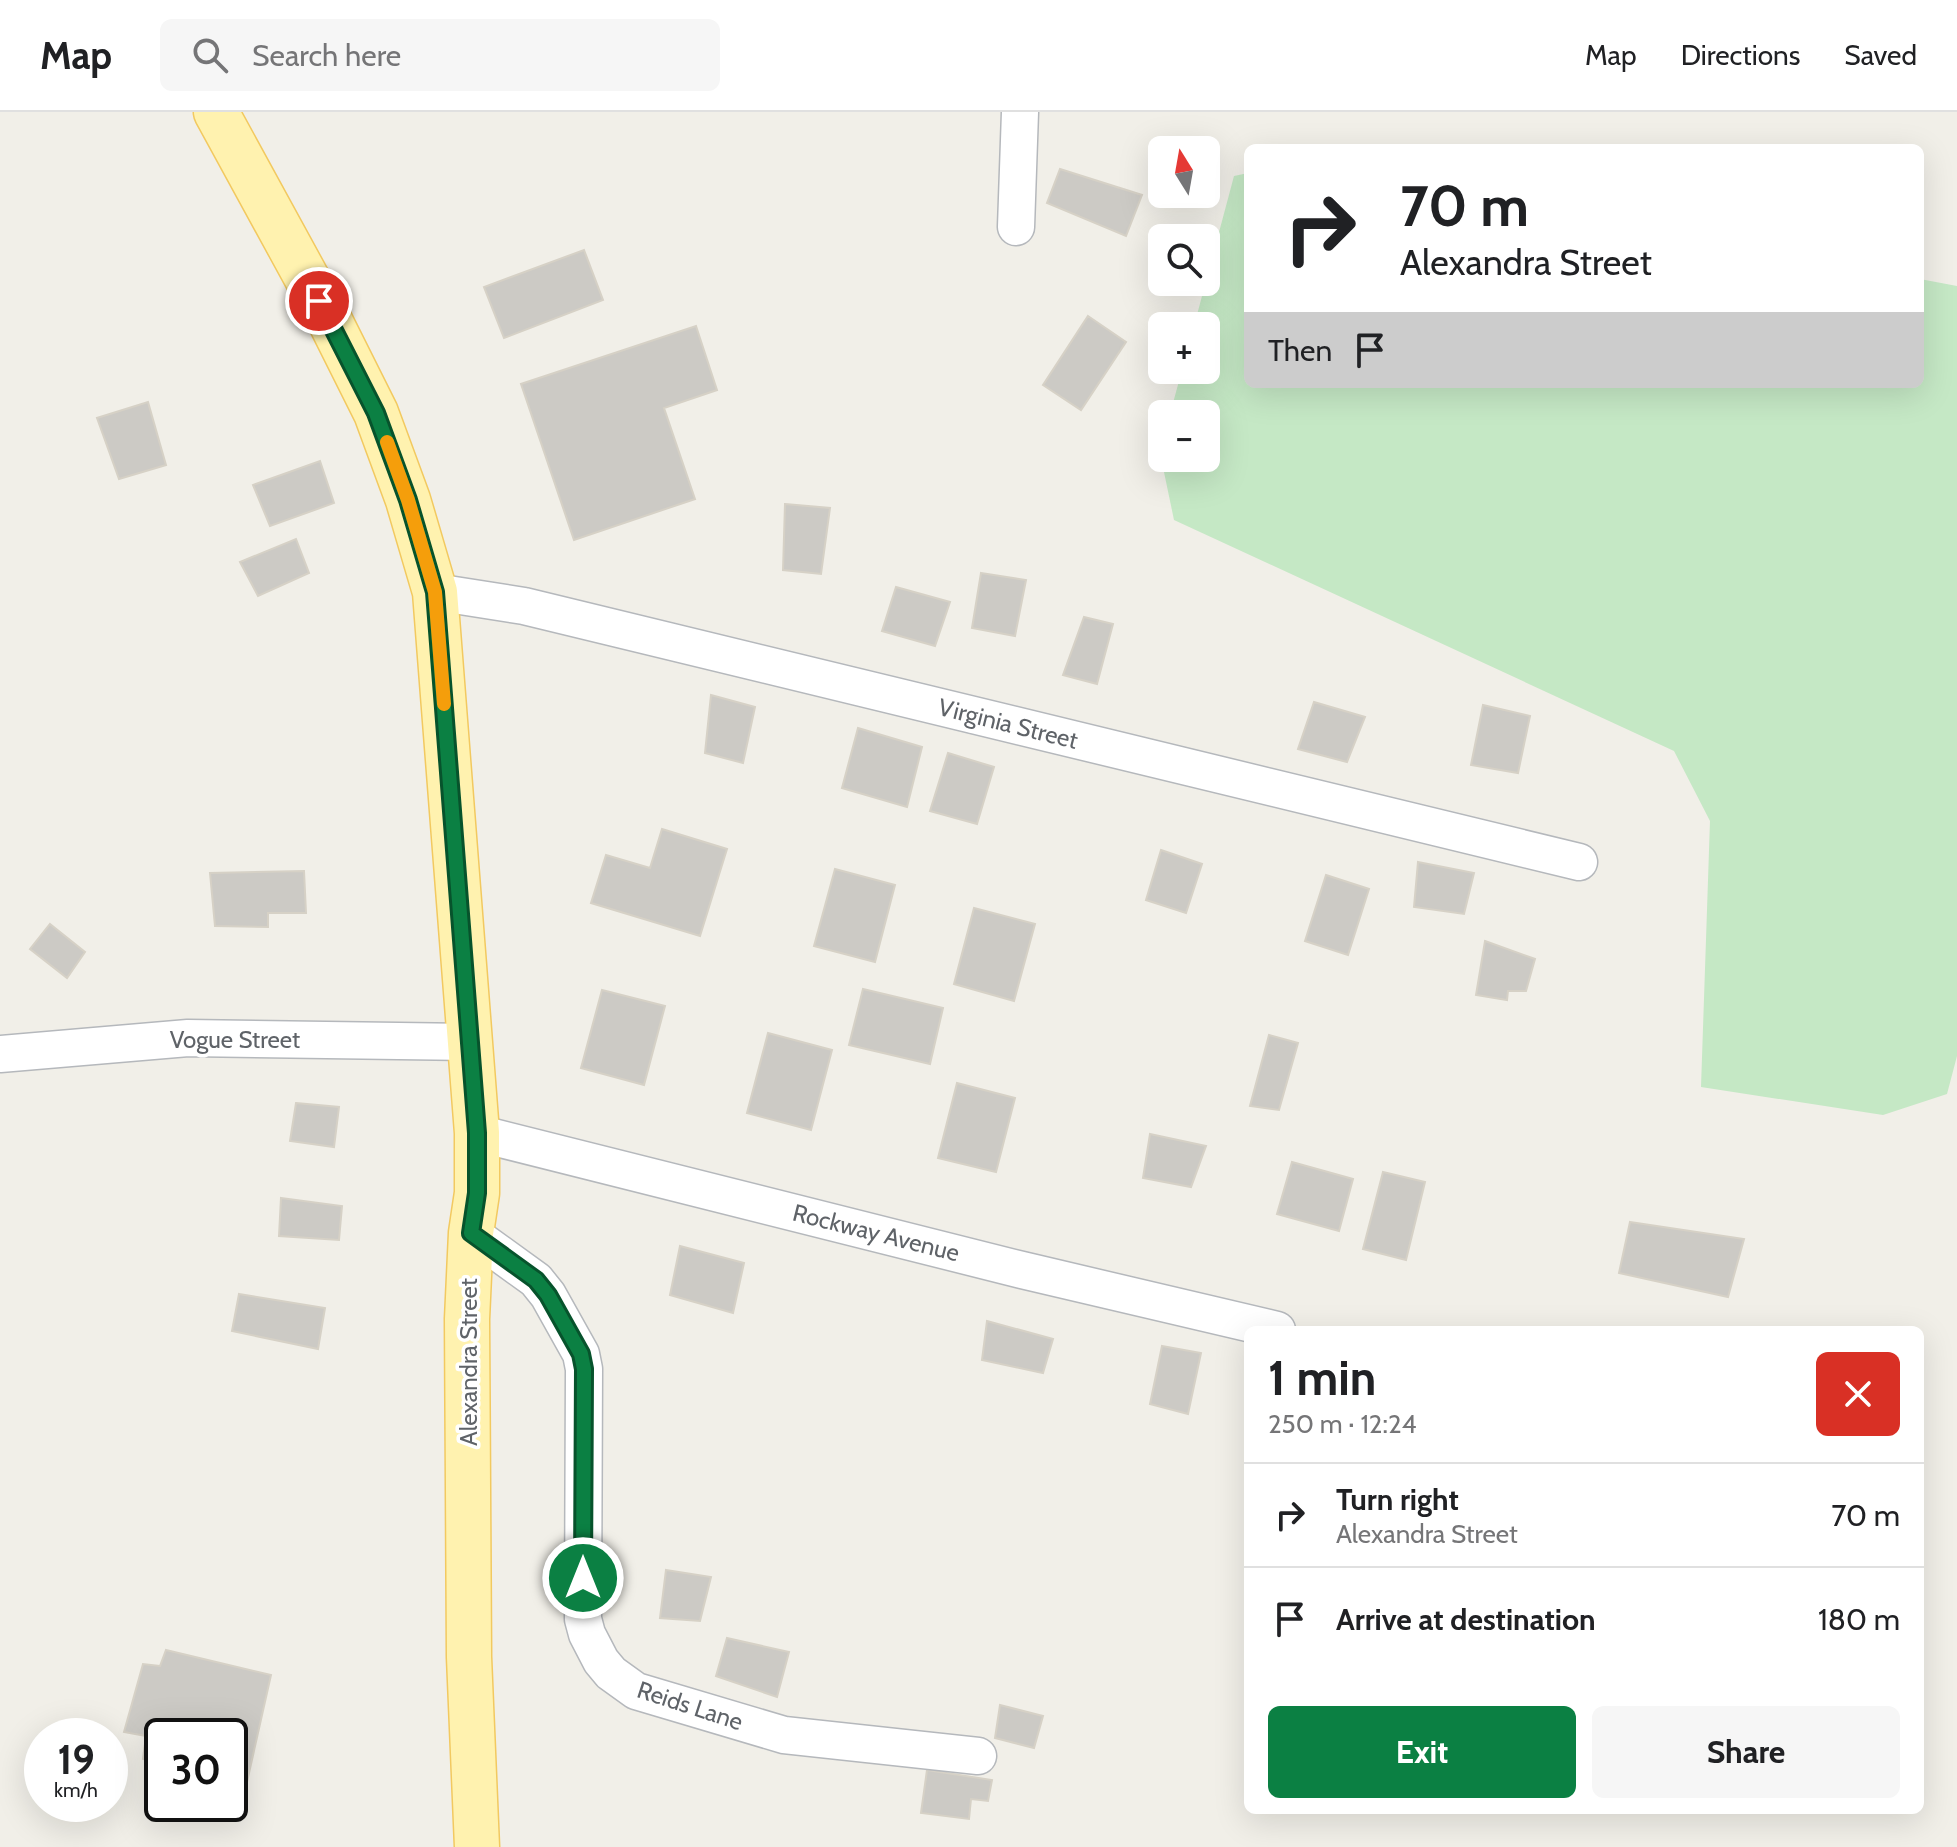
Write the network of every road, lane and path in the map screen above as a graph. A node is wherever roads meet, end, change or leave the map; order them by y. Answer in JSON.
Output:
{"nodes":[{"id":1,"x":216,"y":112,"type":"edge"},
{"id":2,"x":1020,"y":112,"type":"edge"},
{"id":3,"x":1016,"y":227,"type":"dead end"},
{"id":4,"x":435,"y":592,"type":"junction"},
{"id":5,"x":1579,"y":862,"type":"dead end"},
{"id":6,"x":471,"y":1042,"type":"junction"},
{"id":7,"x":0,"y":1054,"type":"edge"},
{"id":8,"x":477,"y":1133,"type":"junction"},
{"id":9,"x":471,"y":1233,"type":"junction"},
{"id":10,"x":1260,"y":1326,"type":"edge"},
{"id":11,"x":978,"y":1756,"type":"dead end"},
{"id":12,"x":477,"y":1847,"type":"edge"}],
"edges":[{"from":1,"to":4,"type":"main road","name":"Alexandra Street"},
{"from":2,"to":3,"type":"street"},
{"from":4,"to":5,"type":"street","name":"Virginia Street"},
{"from":4,"to":6,"type":"main road","name":"Alexandra Street"},
{"from":6,"to":7,"type":"street","name":"Vogue Street"},
{"from":6,"to":8,"type":"main road","name":"Alexandra Street"},
{"from":8,"to":9,"type":"main road","name":"Alexandra Street"},
{"from":8,"to":10,"type":"street","name":"Rockway Avenue"},
{"from":9,"to":11,"type":"street","name":"Reids Lane"},
{"from":9,"to":12,"type":"main road","name":"Alexandra Street"}]}
